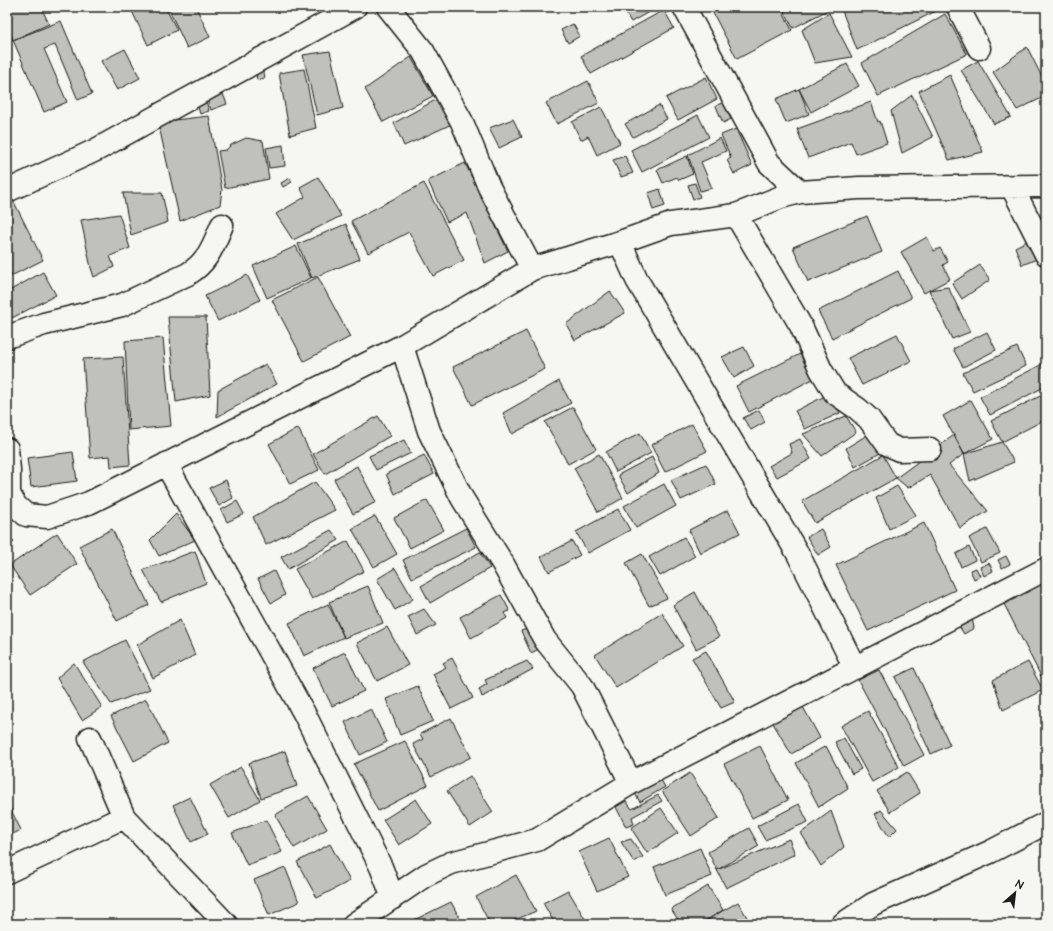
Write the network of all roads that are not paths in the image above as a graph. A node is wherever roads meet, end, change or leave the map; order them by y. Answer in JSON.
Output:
{"nodes":[{"id":1,"x":355,"y":7,"type":"edge"},
{"id":2,"x":388,"y":7,"type":"edge"},
{"id":3,"x":684,"y":7,"type":"edge"},
{"id":4,"x":958,"y":7,"type":"edge"},
{"id":5,"x":978,"y":48,"type":"dead end"},
{"id":6,"x":1046,"y":186,"type":"edge"},
{"id":7,"x":1012,"y":187,"type":"junction"},
{"id":8,"x":7,"y":191,"type":"edge"},
{"id":9,"x":800,"y":192,"type":"junction"},
{"id":10,"x":736,"y":215,"type":"junction"},
{"id":11,"x":222,"y":225,"type":"dead end"},
{"id":12,"x":620,"y":242,"type":"junction"},
{"id":13,"x":1046,"y":254,"type":"edge"},
{"id":14,"x":532,"y":269,"type":"junction"},
{"id":15,"x":7,"y":337,"type":"edge"},
{"id":16,"x":402,"y":346,"type":"junction"},
{"id":17,"x":7,"y":449,"type":"edge"},
{"id":18,"x":930,"y":449,"type":"dead end"},
{"id":19,"x":166,"y":464,"type":"junction"},
{"id":20,"x":1046,"y":569,"type":"edge"},
{"id":21,"x":855,"y":668,"type":"junction"},
{"id":22,"x":90,"y":738,"type":"dead end"},
{"id":23,"x":632,"y":783,"type":"junction"},
{"id":24,"x":124,"y":817,"type":"junction"},
{"id":25,"x":1046,"y":823,"type":"edge"},
{"id":26,"x":7,"y":872,"type":"edge"},
{"id":27,"x":393,"y":898,"type":"junction"},
{"id":28,"x":226,"y":924,"type":"edge"},
{"id":29,"x":354,"y":924,"type":"edge"},
{"id":30,"x":843,"y":924,"type":"edge"}],
"edges":[{"from":1,"to":8,"type":"street"},
{"from":2,"to":14,"type":"street"},
{"from":3,"to":9,"type":"street"},
{"from":4,"to":5,"type":"street"},
{"from":6,"to":7,"type":"street"},
{"from":7,"to":9,"type":"street"},
{"from":7,"to":13,"type":"street"},
{"from":9,"to":10,"type":"street"},
{"from":10,"to":12,"type":"street"},
{"from":10,"to":18,"type":"street"},
{"from":11,"to":15,"type":"street"},
{"from":12,"to":14,"type":"street"},
{"from":12,"to":21,"type":"street"},
{"from":14,"to":16,"type":"street"},
{"from":16,"to":19,"type":"street"},
{"from":16,"to":23,"type":"street"},
{"from":17,"to":19,"type":"street"},
{"from":19,"to":27,"type":"street"},
{"from":20,"to":21,"type":"street"},
{"from":21,"to":23,"type":"street"},
{"from":22,"to":24,"type":"street"},
{"from":23,"to":27,"type":"street"},
{"from":24,"to":26,"type":"street"},
{"from":24,"to":28,"type":"street"},
{"from":25,"to":30,"type":"street"},
{"from":27,"to":29,"type":"street"}]}
